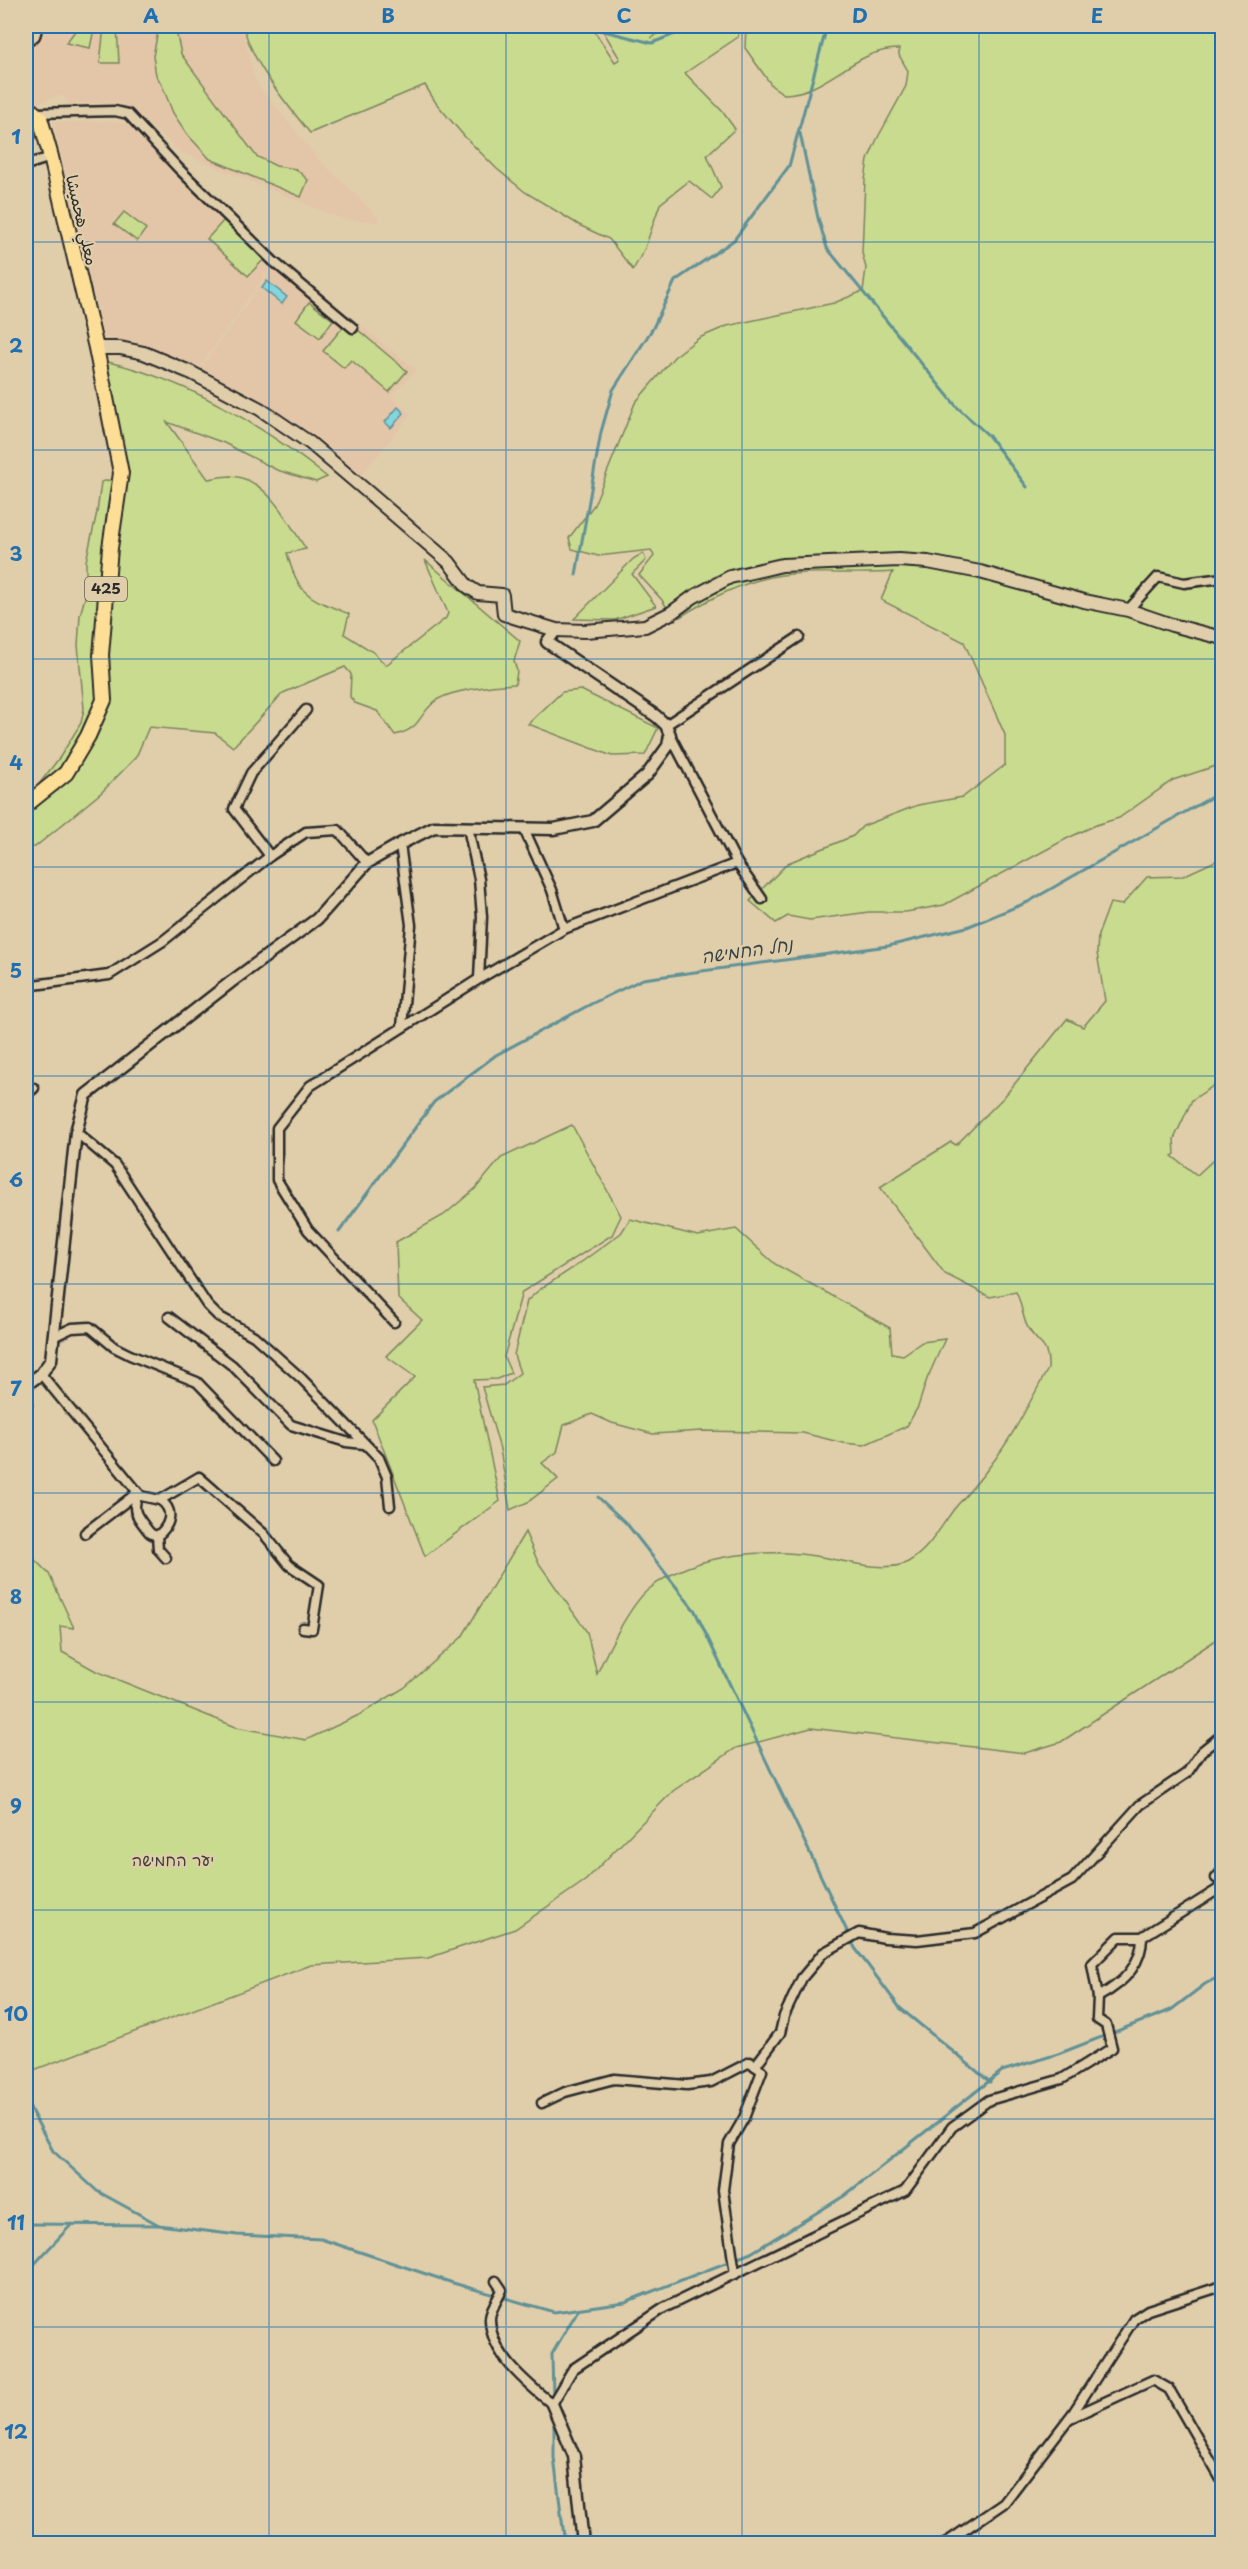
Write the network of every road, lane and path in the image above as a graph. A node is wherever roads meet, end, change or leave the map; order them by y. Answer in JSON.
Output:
{"nodes":[{"id":1,"x":38,"y":26,"type":"edge"},
{"id":2,"x":26,"y":43,"type":"edge"},
{"id":3,"x":31,"y":110,"type":"edge"},
{"id":4,"x":51,"y":157,"type":"junction"},
{"id":5,"x":26,"y":165,"type":"edge"},
{"id":6,"x":353,"y":327,"type":"dead end"},
{"id":7,"x":96,"y":348,"type":"junction"},
{"id":8,"x":1222,"y":578,"type":"edge"},
{"id":9,"x":1128,"y":610,"type":"junction"},
{"id":10,"x":556,"y":630,"type":"junction"},
{"id":11,"x":799,"y":637,"type":"dead end"},
{"id":12,"x":1222,"y":638,"type":"edge"},
{"id":13,"x":306,"y":710,"type":"dead end"},
{"id":14,"x":668,"y":730,"type":"junction"},
{"id":15,"x":26,"y":805,"type":"edge"},
{"id":16,"x":468,"y":828,"type":"junction"},
{"id":17,"x":524,"y":829,"type":"junction"},
{"id":18,"x":400,"y":844,"type":"junction"},
{"id":19,"x":270,"y":856,"type":"junction"},
{"id":20,"x":367,"y":863,"type":"junction"},
{"id":21,"x":737,"y":863,"type":"junction"},
{"id":22,"x":762,"y":899,"type":"dead end"},
{"id":23,"x":564,"y":929,"type":"junction"},
{"id":24,"x":479,"y":979,"type":"junction"},
{"id":25,"x":26,"y":986,"type":"edge"},
{"id":26,"x":402,"y":1027,"type":"junction"},
{"id":27,"x":34,"y":1088,"type":"dead end"},
{"id":28,"x":26,"y":1095,"type":"edge"},
{"id":29,"x":76,"y":1132,"type":"junction"},
{"id":30,"x":169,"y":1317,"type":"dead end"},
{"id":31,"x":394,"y":1322,"type":"dead end"},
{"id":32,"x":53,"y":1337,"type":"junction"},
{"id":33,"x":41,"y":1374,"type":"junction"},
{"id":34,"x":26,"y":1385,"type":"edge"},
{"id":35,"x":26,"y":1396,"type":"edge"},
{"id":36,"x":26,"y":1405,"type":"edge"},
{"id":37,"x":365,"y":1444,"type":"junction"},
{"id":38,"x":273,"y":1461,"type":"dead end"},
{"id":39,"x":138,"y":1493,"type":"junction"},
{"id":40,"x":160,"y":1500,"type":"junction"},
{"id":41,"x":390,"y":1506,"type":"dead end"},
{"id":42,"x":85,"y":1533,"type":"dead end"},
{"id":43,"x":157,"y":1536,"type":"junction"},
{"id":44,"x":166,"y":1558,"type":"dead end"},
{"id":45,"x":303,"y":1628,"type":"dead end"},
{"id":46,"x":1222,"y":1735,"type":"edge"},
{"id":47,"x":1222,"y":1871,"type":"edge"},
{"id":48,"x":1222,"y":1878,"type":"edge"},
{"id":49,"x":1222,"y":1887,"type":"edge"},
{"id":50,"x":1142,"y":1937,"type":"junction"},
{"id":51,"x":1098,"y":1997,"type":"junction"},
{"id":52,"x":755,"y":2066,"type":"junction"},
{"id":53,"x":542,"y":2103,"type":"dead end"},
{"id":54,"x":735,"y":2274,"type":"junction"},
{"id":55,"x":496,"y":2281,"type":"dead end"},
{"id":56,"x":1222,"y":2286,"type":"edge"},
{"id":57,"x":552,"y":2404,"type":"junction"},
{"id":58,"x":1069,"y":2418,"type":"junction"},
{"id":59,"x":1222,"y":2481,"type":"edge"},
{"id":60,"x":583,"y":2544,"type":"edge"},
{"id":61,"x":944,"y":2544,"type":"edge"}],
"edges":[{"from":1,"to":2,"type":"street"},
{"from":3,"to":4,"type":"main road","name":"معلي هحميشا","number":"425"},
{"from":3,"to":6,"type":"street"},
{"from":4,"to":5,"type":"street"},
{"from":4,"to":7,"type":"main road","name":"معلي هحميشا","number":"425"},
{"from":7,"to":10,"type":"main road"},
{"from":7,"to":15,"type":"main road","number":"425"},
{"from":8,"to":9,"type":"street"},
{"from":9,"to":10,"type":"main road"},
{"from":9,"to":12,"type":"main road"},
{"from":10,"to":14,"type":"street"},
{"from":11,"to":14,"type":"street"},
{"from":13,"to":19,"type":"street"},
{"from":14,"to":17,"type":"street"},
{"from":14,"to":21,"type":"street"},
{"from":16,"to":17,"type":"street"},
{"from":16,"to":18,"type":"street"},
{"from":16,"to":24,"type":"street"},
{"from":17,"to":23,"type":"street"},
{"from":18,"to":20,"type":"street"},
{"from":18,"to":26,"type":"street"},
{"from":19,"to":20,"type":"street"},
{"from":19,"to":25,"type":"street"},
{"from":20,"to":29,"type":"street"},
{"from":21,"to":22,"type":"street"},
{"from":21,"to":23,"type":"street"},
{"from":23,"to":24,"type":"street"},
{"from":24,"to":26,"type":"street"},
{"from":26,"to":31,"type":"street"},
{"from":27,"to":28,"type":"street"},
{"from":29,"to":32,"type":"street"},
{"from":29,"to":37,"type":"street"},
{"from":30,"to":37,"type":"street"},
{"from":32,"to":33,"type":"street"},
{"from":32,"to":38,"type":"street"},
{"from":33,"to":34,"type":"street"},
{"from":33,"to":39,"type":"street"},
{"from":35,"to":36,"type":"street"},
{"from":37,"to":41,"type":"street"},
{"from":39,"to":40,"type":"street"},
{"from":39,"to":42,"type":"street"},
{"from":39,"to":43,"type":"street"},
{"from":40,"to":43,"type":"street"},
{"from":40,"to":45,"type":"street"},
{"from":43,"to":44,"type":"street"},
{"from":46,"to":52,"type":"street"},
{"from":47,"to":48,"type":"street"},
{"from":49,"to":50,"type":"street"},
{"from":50,"to":51,"type":"street"},
{"from":50,"to":51,"type":"street"},
{"from":51,"to":54,"type":"street"},
{"from":52,"to":53,"type":"street"},
{"from":52,"to":54,"type":"street"},
{"from":54,"to":57,"type":"street"},
{"from":55,"to":57,"type":"street"},
{"from":56,"to":58,"type":"street"},
{"from":57,"to":60,"type":"street"},
{"from":58,"to":59,"type":"street"},
{"from":58,"to":61,"type":"street"}]}
